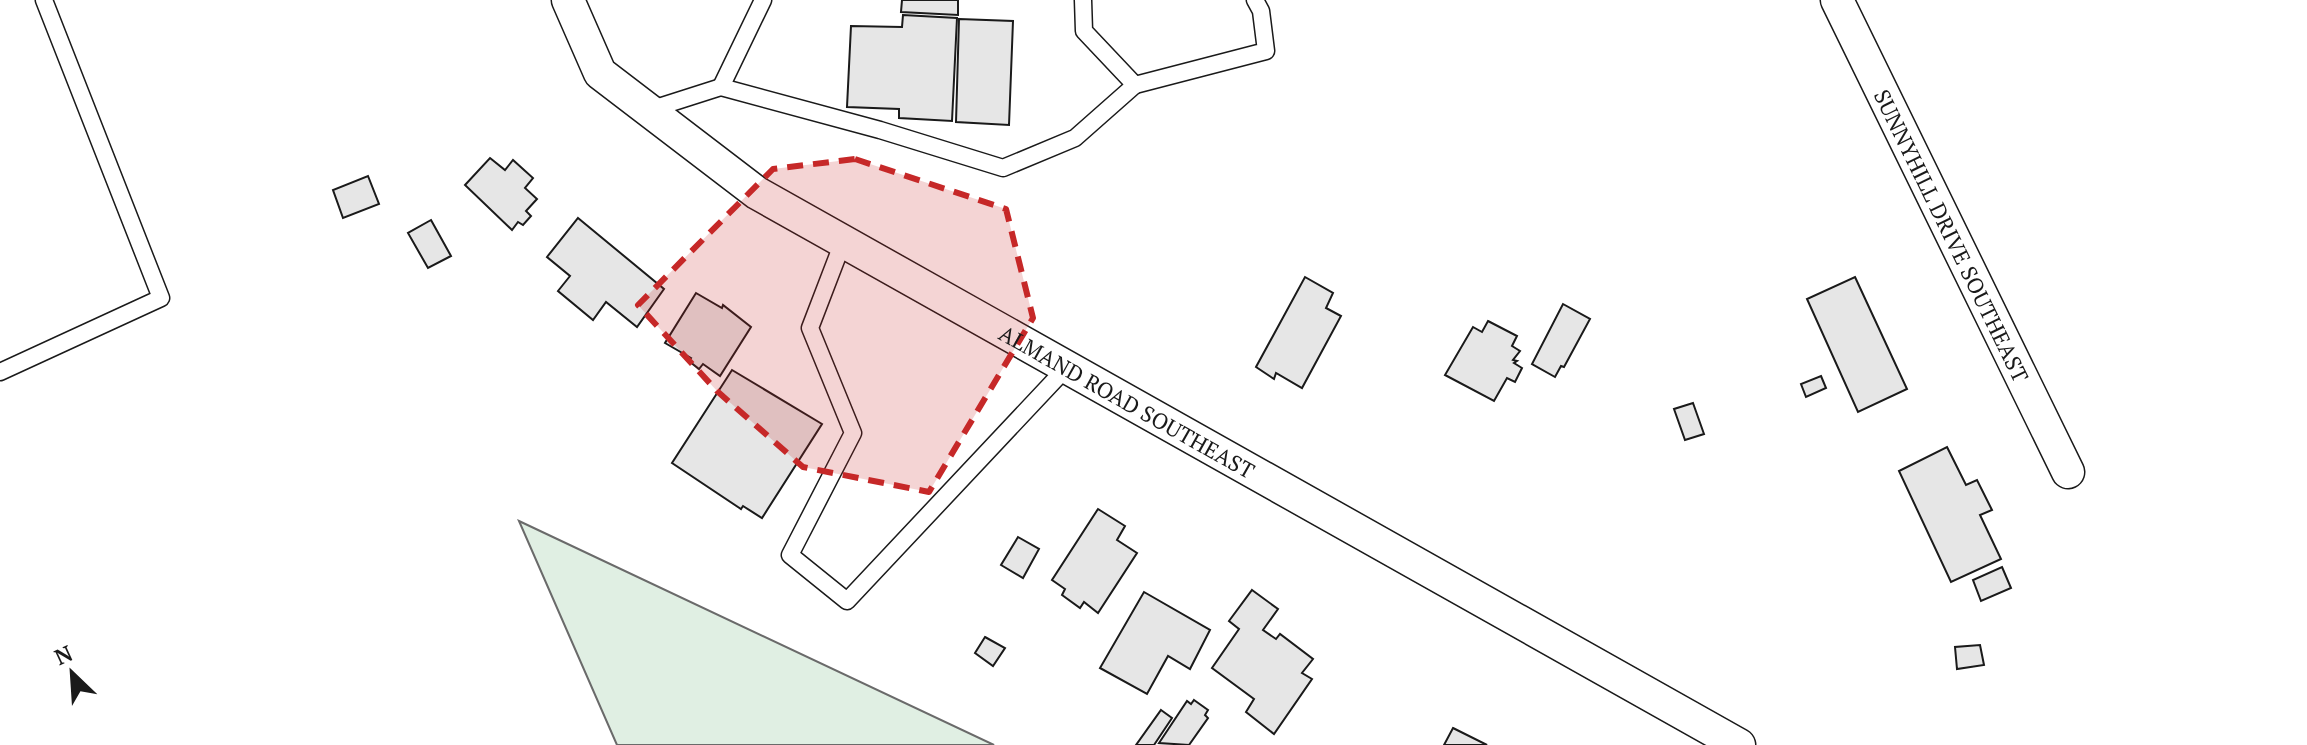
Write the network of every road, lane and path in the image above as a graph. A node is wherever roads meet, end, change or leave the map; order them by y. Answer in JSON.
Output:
{"nodes":[{"id":1,"x":44,"y":0,"type":"edge"},
{"id":2,"x":568,"y":0,"type":"edge"},
{"id":3,"x":763,"y":0,"type":"edge"},
{"id":4,"x":1083,"y":0,"type":"edge"},
{"id":5,"x":1255,"y":0,"type":"edge"},
{"id":6,"x":1837,"y":0,"type":"edge"},
{"id":7,"x":1135,"y":85,"type":"junction"},
{"id":8,"x":721,"y":87,"type":"junction"},
{"id":9,"x":649,"y":110,"type":"junction"},
{"id":10,"x":843,"y":242,"type":"junction"},
{"id":11,"x":1067,"y":367,"type":"junction"},
{"id":12,"x":0,"y":372,"type":"edge"},
{"id":13,"x":2068,"y":472,"type":"dead end"},
{"id":14,"x":1739,"y":745,"type":"edge"}],
"edges":[{"from":1,"to":12,"type":"lane"},
{"from":2,"to":9,"type":"street","name":"ALMAND ROAD SOUTHEAST"},
{"from":3,"to":8,"type":"lane"},
{"from":4,"to":7,"type":"lane"},
{"from":5,"to":7,"type":"lane"},
{"from":6,"to":13,"type":"street","name":"SUNNYHILL DRIVE SOUTHEAST"},
{"from":7,"to":8,"type":"lane"},
{"from":8,"to":9,"type":"lane"},
{"from":9,"to":10,"type":"street","name":"ALMAND ROAD SOUTHEAST"},
{"from":10,"to":11,"type":"street","name":"ALMAND ROAD SOUTHEAST"},
{"from":10,"to":11,"type":"lane"},
{"from":11,"to":14,"type":"street","name":"ALMAND ROAD SOUTHEAST"}]}
